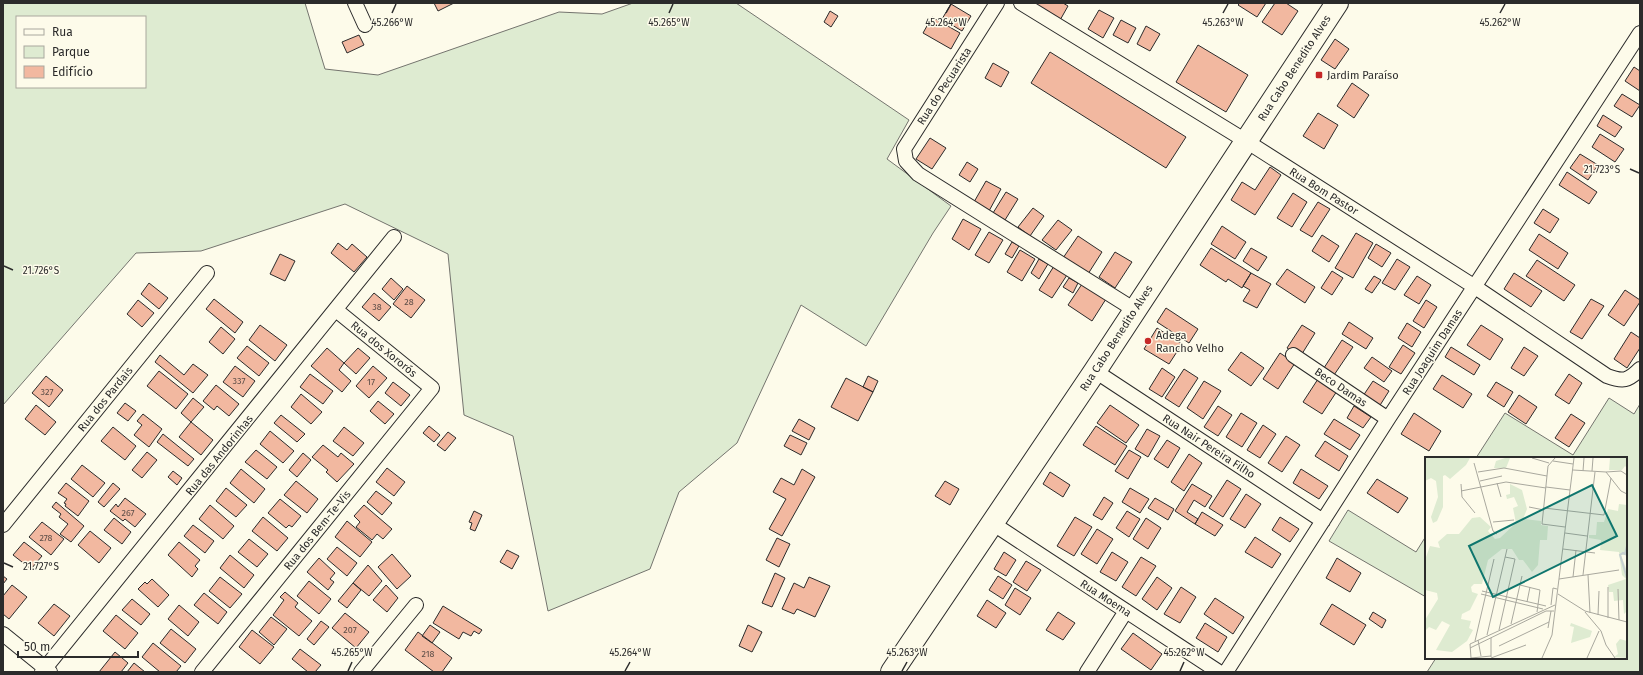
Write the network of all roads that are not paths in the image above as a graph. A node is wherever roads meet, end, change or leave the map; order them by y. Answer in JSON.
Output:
{"nodes":[{"id":1,"x":355,"y":3,"type":"edge"},
{"id":2,"x":1021,"y":3,"type":"edge"},
{"id":3,"x":1336,"y":3,"type":"edge"},
{"id":4,"x":994,"y":4,"type":"edge"},
{"id":5,"x":365,"y":25,"type":"dead end"},
{"id":6,"x":1640,"y":33,"type":"edge"},
{"id":7,"x":1246,"y":141,"type":"junction"},
{"id":8,"x":394,"y":237,"type":"dead end"},
{"id":9,"x":207,"y":274,"type":"dead end"},
{"id":10,"x":1475,"y":286,"type":"junction"},
{"id":11,"x":336,"y":310,"type":"junction"},
{"id":12,"x":1134,"y":310,"type":"junction"},
{"id":13,"x":1293,"y":355,"type":"dead end"},
{"id":14,"x":1640,"y":368,"type":"edge"},
{"id":15,"x":1095,"y":371,"type":"junction"},
{"id":16,"x":432,"y":388,"type":"joint"},
{"id":17,"x":1388,"y":419,"type":"junction"},
{"id":18,"x":1323,"y":520,"type":"junction"},
{"id":19,"x":992,"y":523,"type":"junction"},
{"id":20,"x":3,"y":525,"type":"edge"},
{"id":21,"x":416,"y":605,"type":"dead end"},
{"id":22,"x":1126,"y":611,"type":"junction"},
{"id":23,"x":3,"y":634,"type":"edge"},
{"id":24,"x":46,"y":671,"type":"edge"},
{"id":25,"x":202,"y":672,"type":"edge"},
{"id":26,"x":361,"y":672,"type":"edge"},
{"id":27,"x":892,"y":672,"type":"edge"},
{"id":28,"x":1087,"y":672,"type":"edge"},
{"id":29,"x":1219,"y":672,"type":"edge"},
{"id":30,"x":1226,"y":672,"type":"edge"}],
"edges":[{"from":1,"to":5,"type":"street"},
{"from":2,"to":7,"type":"street","name":"Rua Bom Pastor"},
{"from":3,"to":7,"type":"main road","name":"Rua Cabo Benedito Alves"},
{"from":4,"to":12,"type":"street","name":"Rua do Pecuarista"},
{"from":6,"to":10,"type":"street","name":"Rua Joaquim Damas"},
{"from":7,"to":10,"type":"street","name":"Rua Bom Pastor"},
{"from":7,"to":12,"type":"main road","name":"Rua Cabo Benedito Alves"},
{"from":8,"to":11,"type":"street","name":"Rua das Andorinhas"},
{"from":9,"to":20,"type":"street","name":"Rua dos Pardais"},
{"from":10,"to":14,"type":"street","name":"Rua Bom Pastor"},
{"from":10,"to":17,"type":"street","name":"Rua Joaquim Damas"},
{"from":11,"to":16,"type":"street","name":"Rua dos Xororós"},
{"from":11,"to":24,"type":"street","name":"Rua das Andorinhas"},
{"from":12,"to":15,"type":"main road","name":"Rua Cabo Benedito Alves"},
{"from":13,"to":17,"type":"street","name":"Beco Damas"},
{"from":15,"to":18,"type":"street","name":"Rua Nair Pereira Filho"},
{"from":15,"to":19,"type":"main road","name":"Rua Cabo Benedito Alves"},
{"from":16,"to":25,"type":"street","name":"Rua dos Bem-Te-Vis"},
{"from":17,"to":18,"type":"street","name":"Rua Joaquim Damas"},
{"from":18,"to":30,"type":"street","name":"Rua Joaquim Damas"},
{"from":19,"to":22,"type":"street","name":"Rua Moema"},
{"from":19,"to":27,"type":"main road","name":"Rua Cabo Benedito Alves"},
{"from":21,"to":26,"type":"street"},
{"from":22,"to":28,"type":"street"},
{"from":22,"to":29,"type":"street","name":"Rua Moema"},
{"from":23,"to":24,"type":"street"}]}
